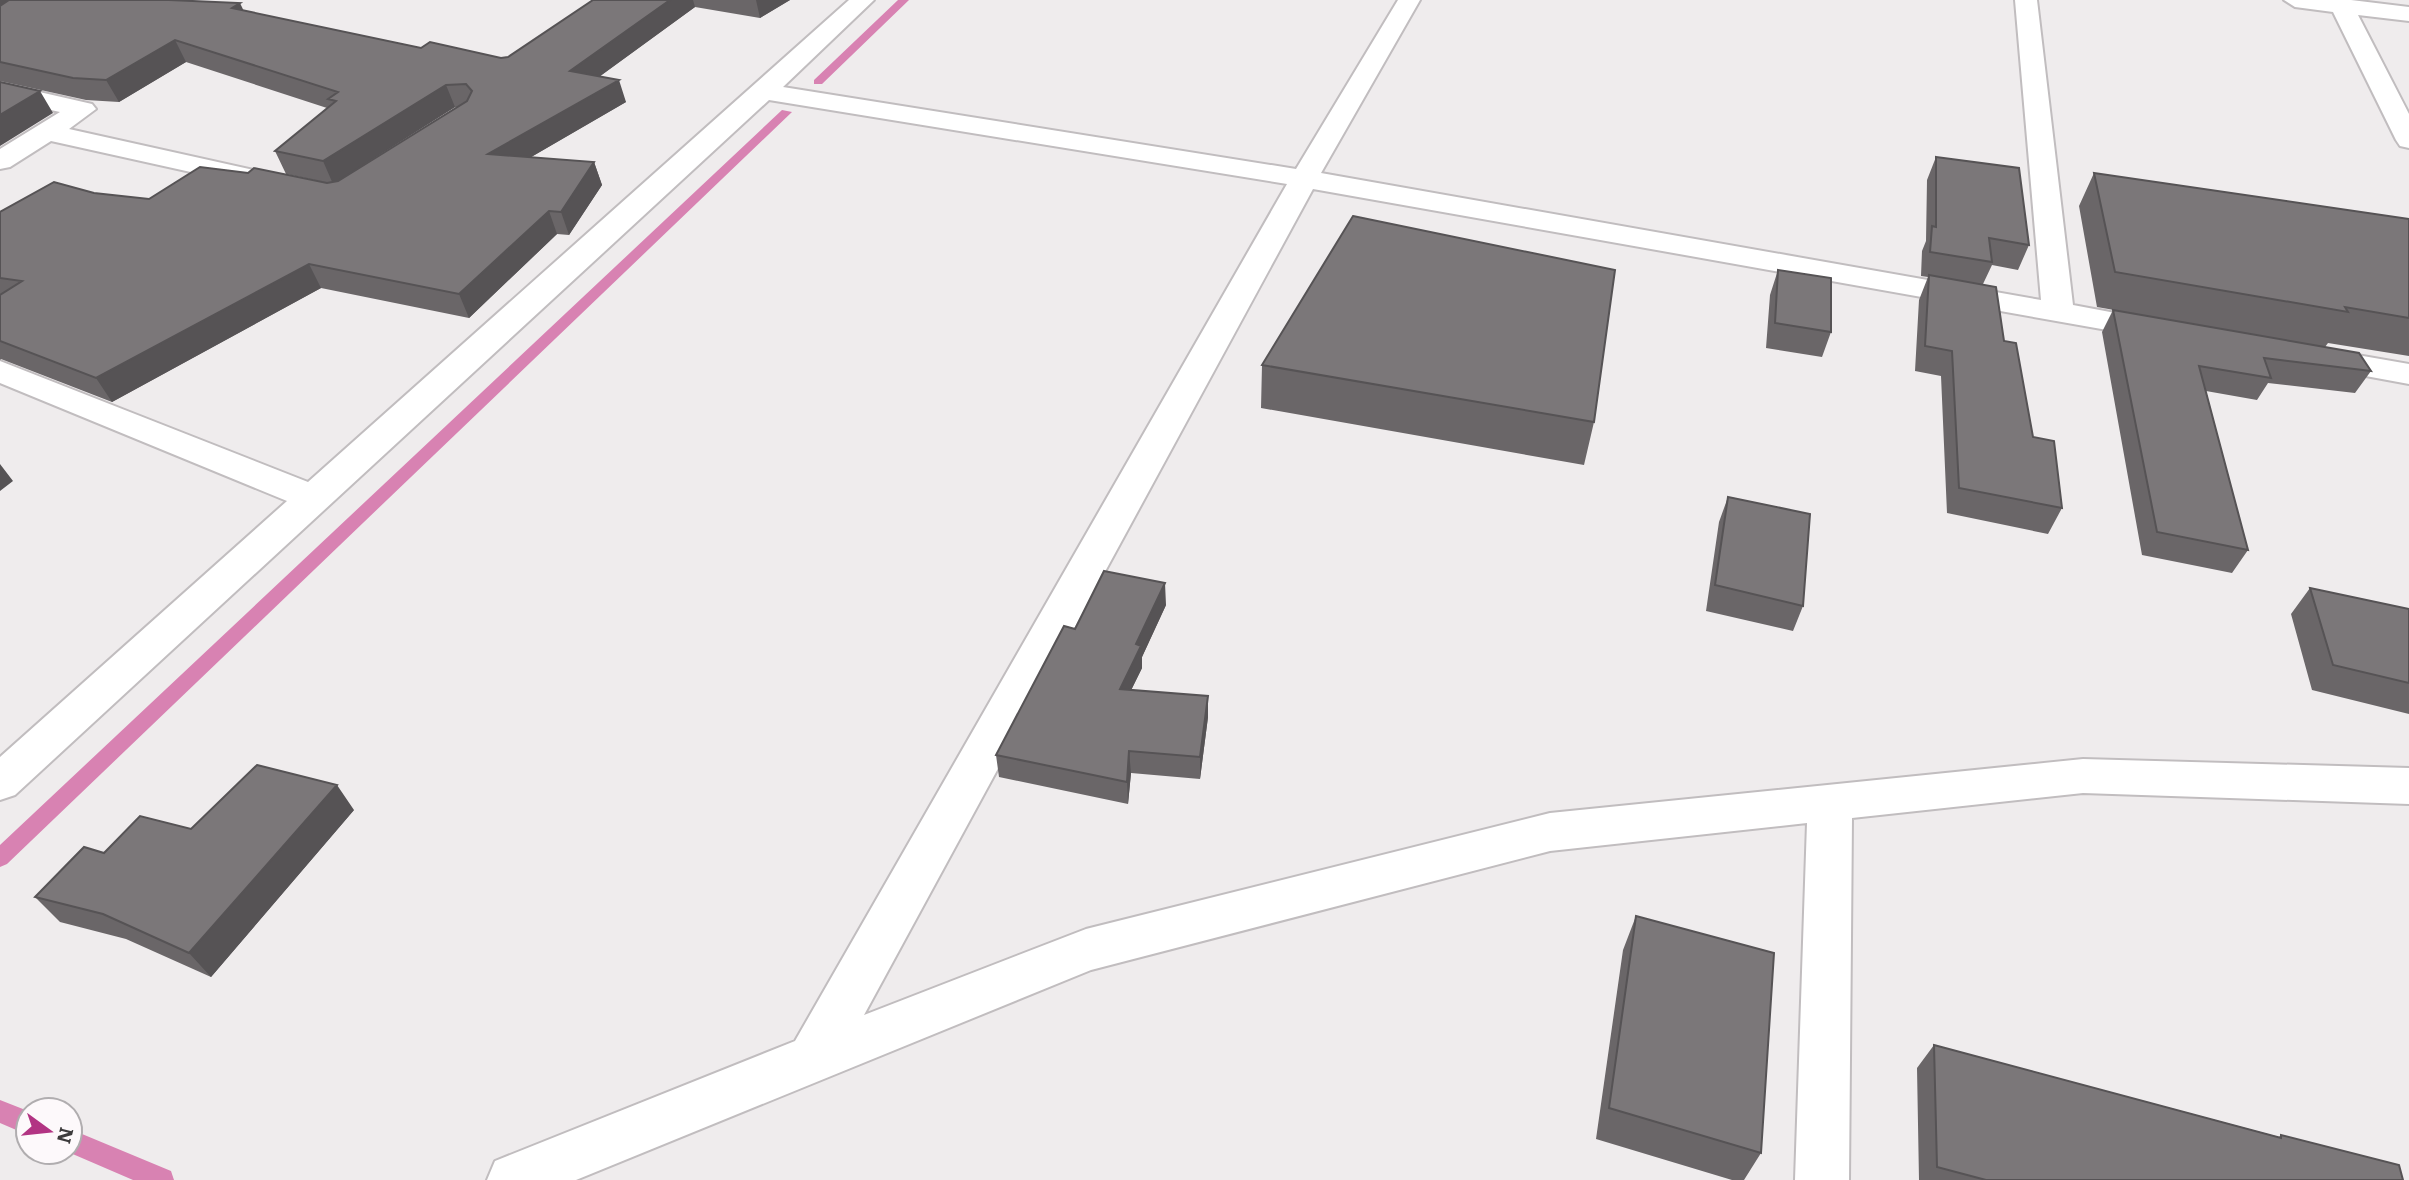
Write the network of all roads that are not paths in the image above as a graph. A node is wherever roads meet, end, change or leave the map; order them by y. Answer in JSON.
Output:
{"nodes":[{"id":1,"x":863,"y":0,"type":"edge"},
{"id":2,"x":1409,"y":0,"type":"edge"},
{"id":3,"x":2026,"y":0,"type":"edge"},
{"id":4,"x":2295,"y":0,"type":"edge"},
{"id":5,"x":2340,"y":3,"type":"edge"},
{"id":6,"x":2409,"y":14,"type":"edge"},
{"id":7,"x":763,"y":90,"type":"junction"},
{"id":8,"x":0,"y":91,"type":"edge"},
{"id":9,"x":47,"y":132,"type":"junction"},
{"id":10,"x":2409,"y":140,"type":"edge"},
{"id":11,"x":0,"y":161,"type":"edge"},
{"id":12,"x":1304,"y":179,"type":"junction"},
{"id":13,"x":285,"y":185,"type":"edge"},
{"id":14,"x":2058,"y":313,"type":"junction"},
{"id":15,"x":2193,"y":336,"type":"edge"},
{"id":16,"x":2287,"y":353,"type":"edge"},
{"id":17,"x":0,"y":371,"type":"edge"},
{"id":18,"x":2409,"y":374,"type":"edge"},
{"id":19,"x":314,"y":498,"type":"junction"},
{"id":20,"x":0,"y":783,"type":"edge"},
{"id":21,"x":2409,"y":786,"type":"edge"},
{"id":22,"x":1830,"y":803,"type":"junction"},
{"id":23,"x":813,"y":1058,"type":"junction"},
{"id":24,"x":514,"y":1180,"type":"edge"},
{"id":25,"x":1822,"y":1180,"type":"edge"}],
"edges":[{"from":1,"to":7,"type":"street"},
{"from":2,"to":12,"type":"street"},
{"from":3,"to":14,"type":"street"},
{"from":4,"to":5,"type":"street"},
{"from":5,"to":6,"type":"street"},
{"from":5,"to":10,"type":"street"},
{"from":7,"to":12,"type":"street"},
{"from":7,"to":19,"type":"street"},
{"from":8,"to":9,"type":"street"},
{"from":9,"to":11,"type":"street"},
{"from":9,"to":13,"type":"street"},
{"from":12,"to":14,"type":"street"},
{"from":12,"to":23,"type":"street"},
{"from":14,"to":15,"type":"street"},
{"from":16,"to":18,"type":"street"},
{"from":17,"to":19,"type":"street"},
{"from":19,"to":20,"type":"street"},
{"from":21,"to":22,"type":"street"},
{"from":22,"to":23,"type":"street"},
{"from":22,"to":25,"type":"street"},
{"from":23,"to":24,"type":"street"}]}
